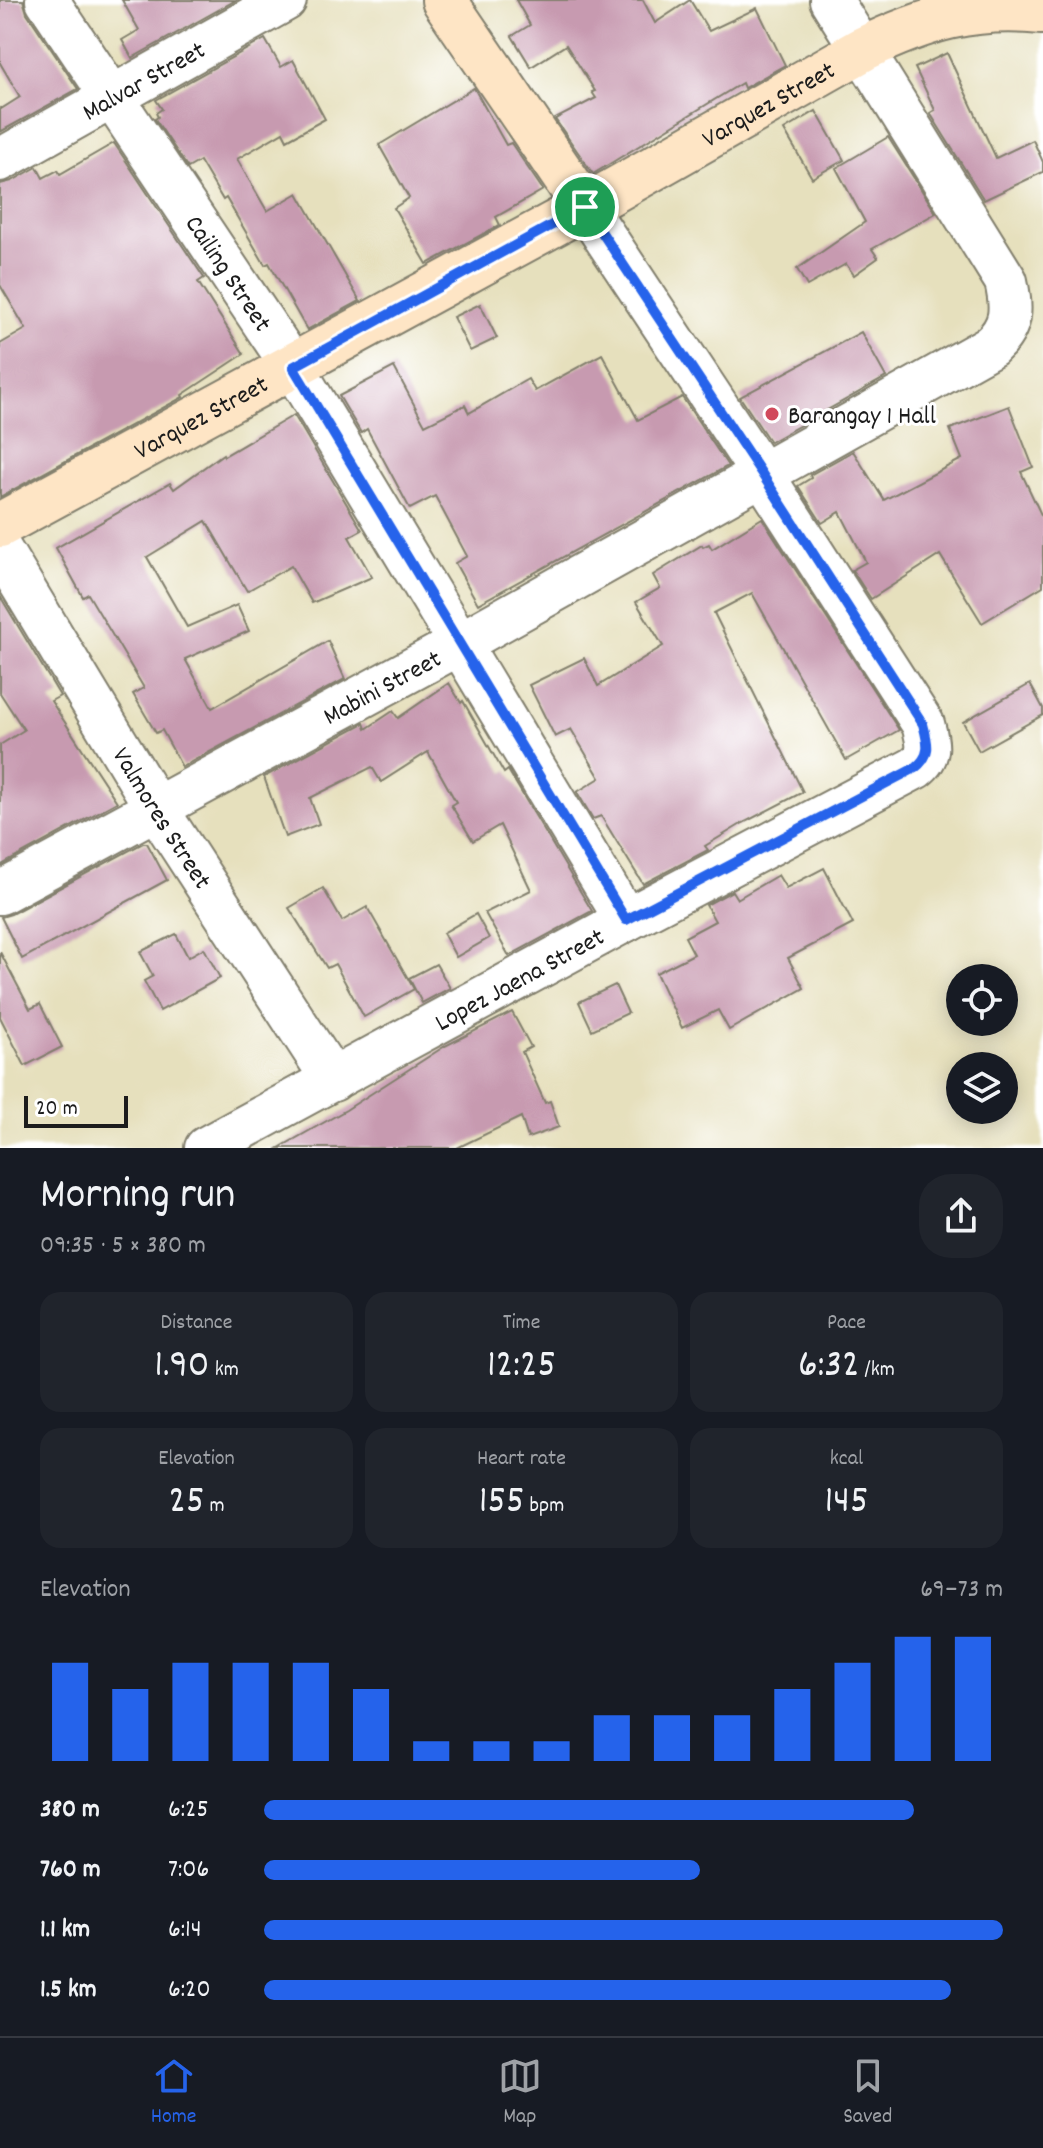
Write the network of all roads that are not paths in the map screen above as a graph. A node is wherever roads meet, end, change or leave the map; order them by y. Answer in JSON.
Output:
{"nodes":[{"id":1,"x":47,"y":0,"type":"edge"},
{"id":2,"x":285,"y":0,"type":"edge"},
{"id":3,"x":444,"y":0,"type":"edge"},
{"id":4,"x":831,"y":0,"type":"edge"},
{"id":5,"x":1043,"y":12,"type":"edge"},
{"id":6,"x":863,"y":49,"type":"junction"},
{"id":7,"x":112,"y":98,"type":"junction"},
{"id":8,"x":0,"y":160,"type":"edge"},
{"id":9,"x":585,"y":207,"type":"junction"},
{"id":10,"x":293,"y":367,"type":"junction"},
{"id":11,"x":762,"y":474,"type":"junction"},
{"id":12,"x":0,"y":525,"type":"edge"},
{"id":13,"x":0,"y":549,"type":"edge"},
{"id":14,"x":459,"y":644,"type":"junction"},
{"id":15,"x":156,"y":808,"type":"junction"},
{"id":16,"x":0,"y":893,"type":"edge"},
{"id":17,"x":626,"y":920,"type":"junction"},
{"id":18,"x":333,"y":1080,"type":"junction"},
{"id":19,"x":206,"y":1148,"type":"edge"}],
"edges":[{"from":1,"to":7,"type":"street","name":"Cailing Street"},
{"from":2,"to":7,"type":"street","name":"Malvar Street"},
{"from":3,"to":9,"type":"main road"},
{"from":4,"to":6,"type":"street","name":"Mabini Street"},
{"from":5,"to":6,"type":"main road","name":"Varquez Street"},
{"from":6,"to":9,"type":"main road","name":"Varquez Street"},
{"from":6,"to":11,"type":"street","name":"Mabini Street"},
{"from":7,"to":8,"type":"street","name":"Malvar Street"},
{"from":7,"to":10,"type":"street","name":"Cailing Street"},
{"from":9,"to":10,"type":"main road","name":"Varquez Street"},
{"from":9,"to":11,"type":"street"},
{"from":10,"to":12,"type":"main road","name":"Varquez Street"},
{"from":10,"to":14,"type":"street","name":"Cailing Street"},
{"from":11,"to":14,"type":"street","name":"Mabini Street"},
{"from":11,"to":17,"type":"street","name":"Lopez Jaena Street"},
{"from":13,"to":15,"type":"street","name":"Valmores Street"},
{"from":14,"to":15,"type":"street","name":"Mabini Street"},
{"from":14,"to":17,"type":"street","name":"Cailing Street"},
{"from":15,"to":16,"type":"street","name":"Mabini Street"},
{"from":15,"to":18,"type":"street","name":"Valmores Street"},
{"from":17,"to":18,"type":"street","name":"Lopez Jaena Street"},
{"from":18,"to":19,"type":"street","name":"Lopez Jaena Street"}]}
